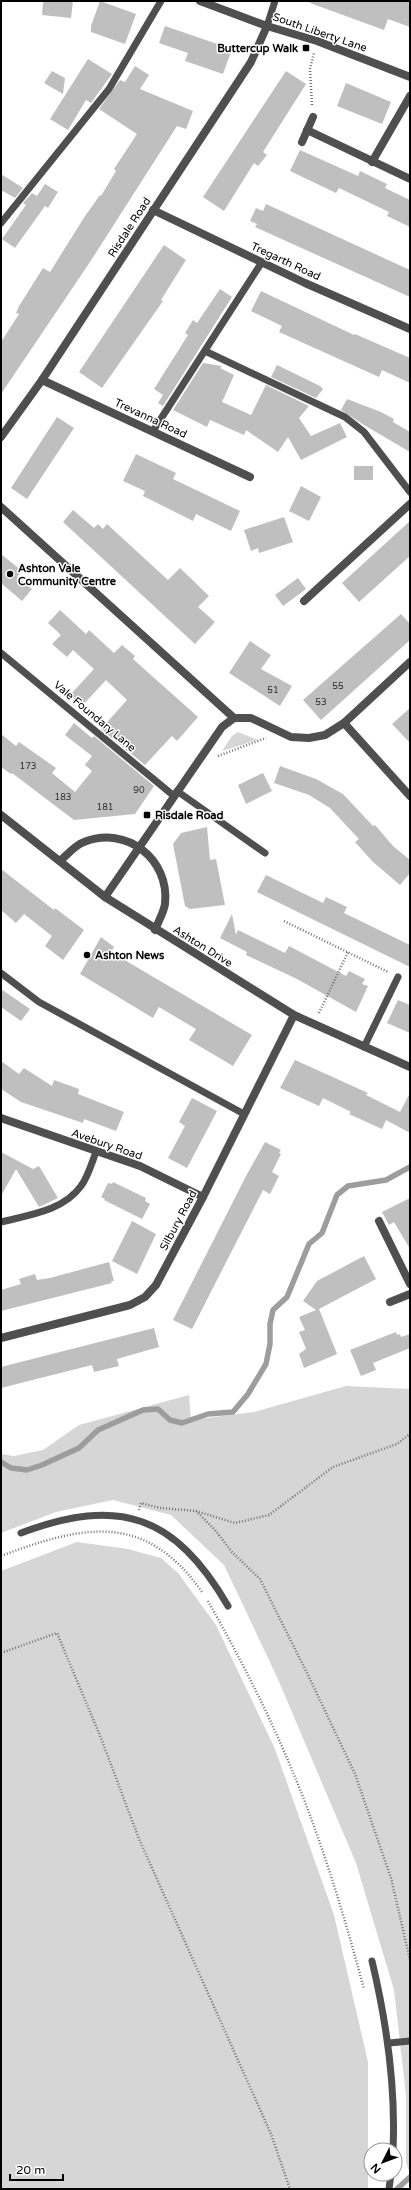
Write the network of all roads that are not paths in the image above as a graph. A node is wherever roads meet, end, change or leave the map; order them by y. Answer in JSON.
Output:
{"nodes":[{"id":1,"x":161,"y":1,"type":"edge"},
{"id":2,"x":200,"y":1,"type":"edge"},
{"id":3,"x":275,"y":1,"type":"edge"},
{"id":4,"x":267,"y":26,"type":"junction"},
{"id":5,"x":410,"y":77,"type":"edge"},
{"id":6,"x":410,"y":96,"type":"edge"},
{"id":7,"x":313,"y":116,"type":"road end"},
{"id":8,"x":307,"y":130,"type":"junction"},
{"id":9,"x":302,"y":142,"type":"dead end"},
{"id":10,"x":372,"y":162,"type":"junction"},
{"id":11,"x":410,"y":180,"type":"edge"},
{"id":12,"x":153,"y":210,"type":"junction"},
{"id":13,"x":1,"y":223,"type":"edge"},
{"id":14,"x":262,"y":262,"type":"junction"},
{"id":15,"x":410,"y":329,"type":"edge"},
{"id":16,"x":205,"y":351,"type":"junction"},
{"id":17,"x":42,"y":380,"type":"junction"},
{"id":18,"x":153,"y":431,"type":"junction"},
{"id":19,"x":1,"y":437,"type":"edge"},
{"id":20,"x":250,"y":477,"type":"dead end"},
{"id":21,"x":410,"y":492,"type":"edge"},
{"id":22,"x":410,"y":504,"type":"edge"},
{"id":23,"x":1,"y":507,"type":"edge"},
{"id":24,"x":304,"y":601,"type":"dead end"},
{"id":25,"x":1,"y":653,"type":"edge"},
{"id":26,"x":410,"y":662,"type":"edge"},
{"id":27,"x":234,"y":718,"type":"junction"},
{"id":28,"x":344,"y":723,"type":"junction"},
{"id":29,"x":176,"y":794,"type":"junction"},
{"id":30,"x":410,"y":796,"type":"edge"},
{"id":31,"x":1,"y":815,"type":"edge"},
{"id":32,"x":139,"y":846,"type":"junction"},
{"id":33,"x":265,"y":853,"type":"dead end"},
{"id":34,"x":60,"y":861,"type":"junction"},
{"id":35,"x":104,"y":897,"type":"junction"},
{"id":36,"x":155,"y":930,"type":"junction"},
{"id":37,"x":1,"y":973,"type":"edge"},
{"id":38,"x":398,"y":977,"type":"road end"},
{"id":39,"x":294,"y":1015,"type":"junction"},
{"id":40,"x":364,"y":1047,"type":"junction"},
{"id":41,"x":410,"y":1067,"type":"edge"},
{"id":42,"x":244,"y":1114,"type":"junction"},
{"id":43,"x":1,"y":1118,"type":"edge"},
{"id":44,"x":96,"y":1152,"type":"junction"},
{"id":45,"x":203,"y":1197,"type":"junction"},
{"id":46,"x":379,"y":1221,"type":"dead end"},
{"id":47,"x":1,"y":1222,"type":"edge"},
{"id":48,"x":410,"y":1284,"type":"edge"},
{"id":49,"x":410,"y":1294,"type":"edge"},
{"id":50,"x":390,"y":1302,"type":"dead end"},
{"id":51,"x":1,"y":1338,"type":"edge"},
{"id":52,"x":21,"y":1533,"type":"dead end"},
{"id":53,"x":228,"y":1606,"type":"dead end"},
{"id":54,"x":372,"y":1961,"type":"dead end"},
{"id":55,"x":410,"y":2041,"type":"edge"},
{"id":56,"x":389,"y":2043,"type":"junction"},
{"id":57,"x":393,"y":2142,"type":"edge"}],
"edges":[{"from":1,"to":13,"type":"lane"},
{"from":2,"to":4,"type":"street","name":"South Liberty Lane"},
{"from":3,"to":4,"type":"lane"},
{"from":4,"to":5,"type":"street","name":"South Liberty Lane"},
{"from":4,"to":12,"type":"street","name":"Risdale Road"},
{"from":6,"to":10,"type":"street"},
{"from":7,"to":8,"type":"street"},
{"from":8,"to":9,"type":"street"},
{"from":8,"to":10,"type":"street"},
{"from":10,"to":11,"type":"street"},
{"from":12,"to":14,"type":"street","name":"Tregarth Road"},
{"from":12,"to":17,"type":"street","name":"Risdale Road"},
{"from":14,"to":15,"type":"street","name":"Tregarth Road"},
{"from":14,"to":16,"type":"lane"},
{"from":16,"to":18,"type":"lane"},
{"from":16,"to":21,"type":"lane"},
{"from":17,"to":18,"type":"street","name":"Trevanna Road"},
{"from":17,"to":19,"type":"street","name":"Risdale Road"},
{"from":18,"to":20,"type":"street","name":"Trevanna Road"},
{"from":22,"to":24,"type":"street"},
{"from":23,"to":27,"type":"street"},
{"from":25,"to":29,"type":"lane","name":"Vale Foundary Lane"},
{"from":26,"to":28,"type":"street"},
{"from":27,"to":28,"type":"street"},
{"from":27,"to":29,"type":"street"},
{"from":28,"to":30,"type":"street"},
{"from":29,"to":32,"type":"street"},
{"from":29,"to":33,"type":"lane","name":"Vale Foundary Lane"},
{"from":31,"to":34,"type":"street","name":"Ashton Drive"},
{"from":32,"to":34,"type":"street"},
{"from":32,"to":35,"type":"street"},
{"from":32,"to":36,"type":"street"},
{"from":34,"to":35,"type":"street","name":"Ashton Drive"},
{"from":35,"to":36,"type":"street","name":"Ashton Drive"},
{"from":36,"to":39,"type":"street","name":"Ashton Drive"},
{"from":37,"to":42,"type":"lane"},
{"from":38,"to":40,"type":"lane"},
{"from":39,"to":40,"type":"street","name":"Ashton Drive"},
{"from":39,"to":42,"type":"street","name":"Silbury Road"},
{"from":40,"to":41,"type":"street","name":"Ashton Drive"},
{"from":42,"to":45,"type":"street","name":"Silbury Road"},
{"from":43,"to":44,"type":"street","name":"Avebury Road"},
{"from":44,"to":45,"type":"street","name":"Avebury Road"},
{"from":44,"to":47,"type":"lane"},
{"from":45,"to":51,"type":"street","name":"Silbury Road"},
{"from":46,"to":48,"type":"street"},
{"from":49,"to":50,"type":"street"},
{"from":52,"to":53,"type":"lane"},
{"from":54,"to":56,"type":"lane"},
{"from":55,"to":56,"type":"lane"},
{"from":56,"to":57,"type":"lane"}]}
